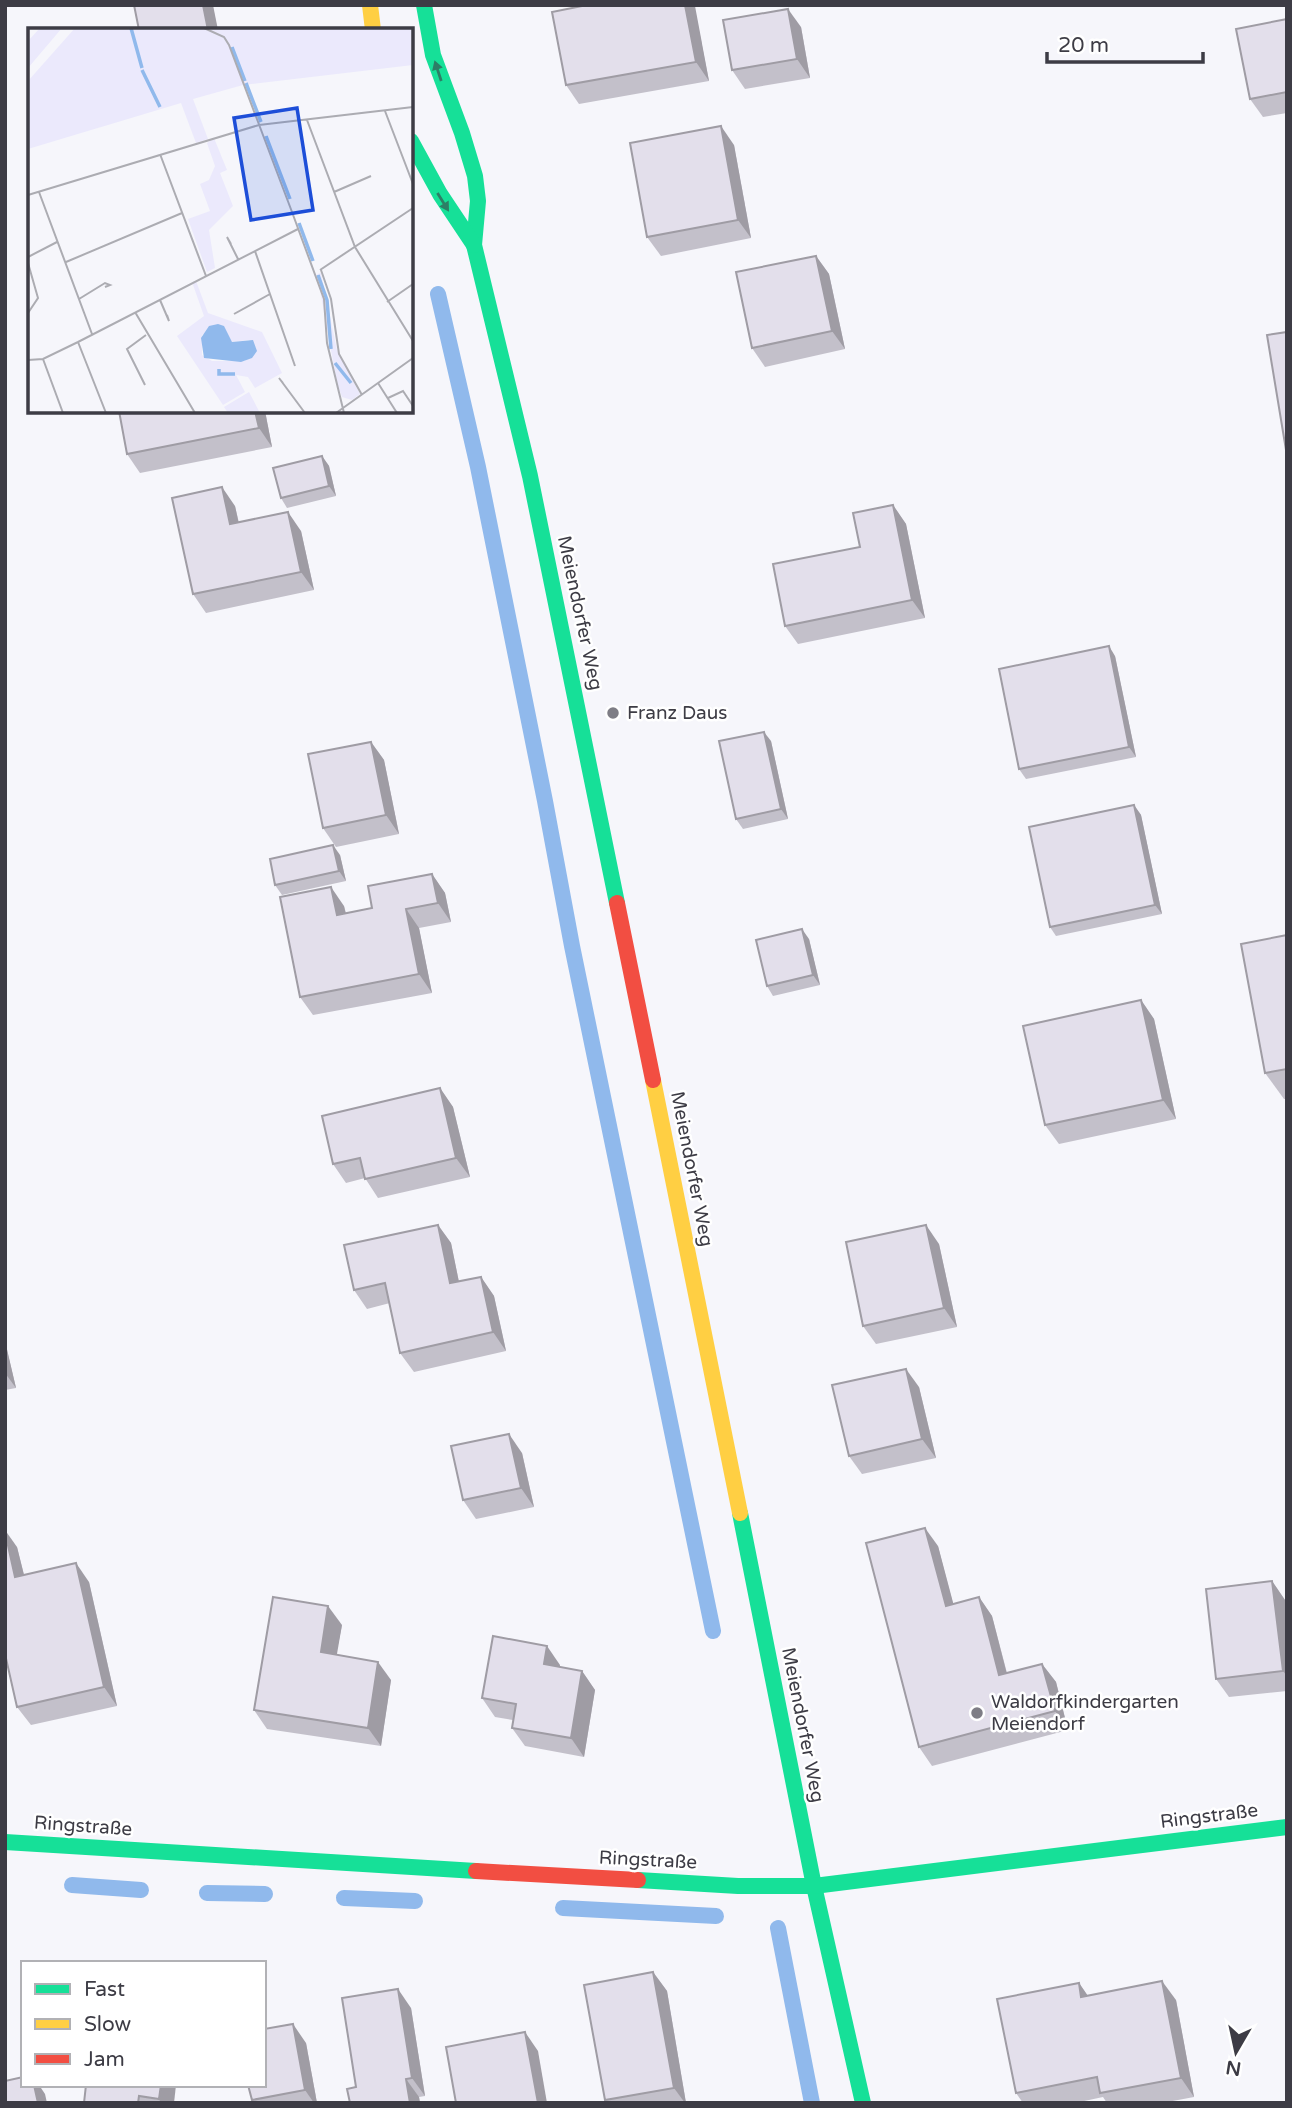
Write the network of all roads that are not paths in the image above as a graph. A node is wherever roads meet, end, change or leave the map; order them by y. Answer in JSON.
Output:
{"nodes":[{"id":1,"x":370,"y":5,"type":"edge"},
{"id":2,"x":424,"y":5,"type":"edge"},
{"id":3,"x":373,"y":28,"type":"edge"},
{"id":4,"x":413,"y":145,"type":"edge"},
{"id":5,"x":474,"y":244,"type":"junction"},
{"id":6,"x":1287,"y":1827,"type":"edge"},
{"id":7,"x":5,"y":1842,"type":"edge"},
{"id":8,"x":814,"y":1886,"type":"junction"},
{"id":9,"x":863,"y":2103,"type":"edge"}],
"edges":[{"from":1,"to":3,"type":"street"},
{"from":5,"to":2,"type":"street","name":"Meiendorfer Weg","one_way":true},
{"from":4,"to":5,"type":"street","name":"Meiendorfer Weg","one_way":true},
{"from":5,"to":8,"type":"street","name":"Meiendorfer Weg"},
{"from":6,"to":8,"type":"street","name":"Ringstraße"},
{"from":7,"to":8,"type":"street","name":"Ringstraße"},
{"from":8,"to":9,"type":"street","name":"Meiendorfer Weg"}]}
